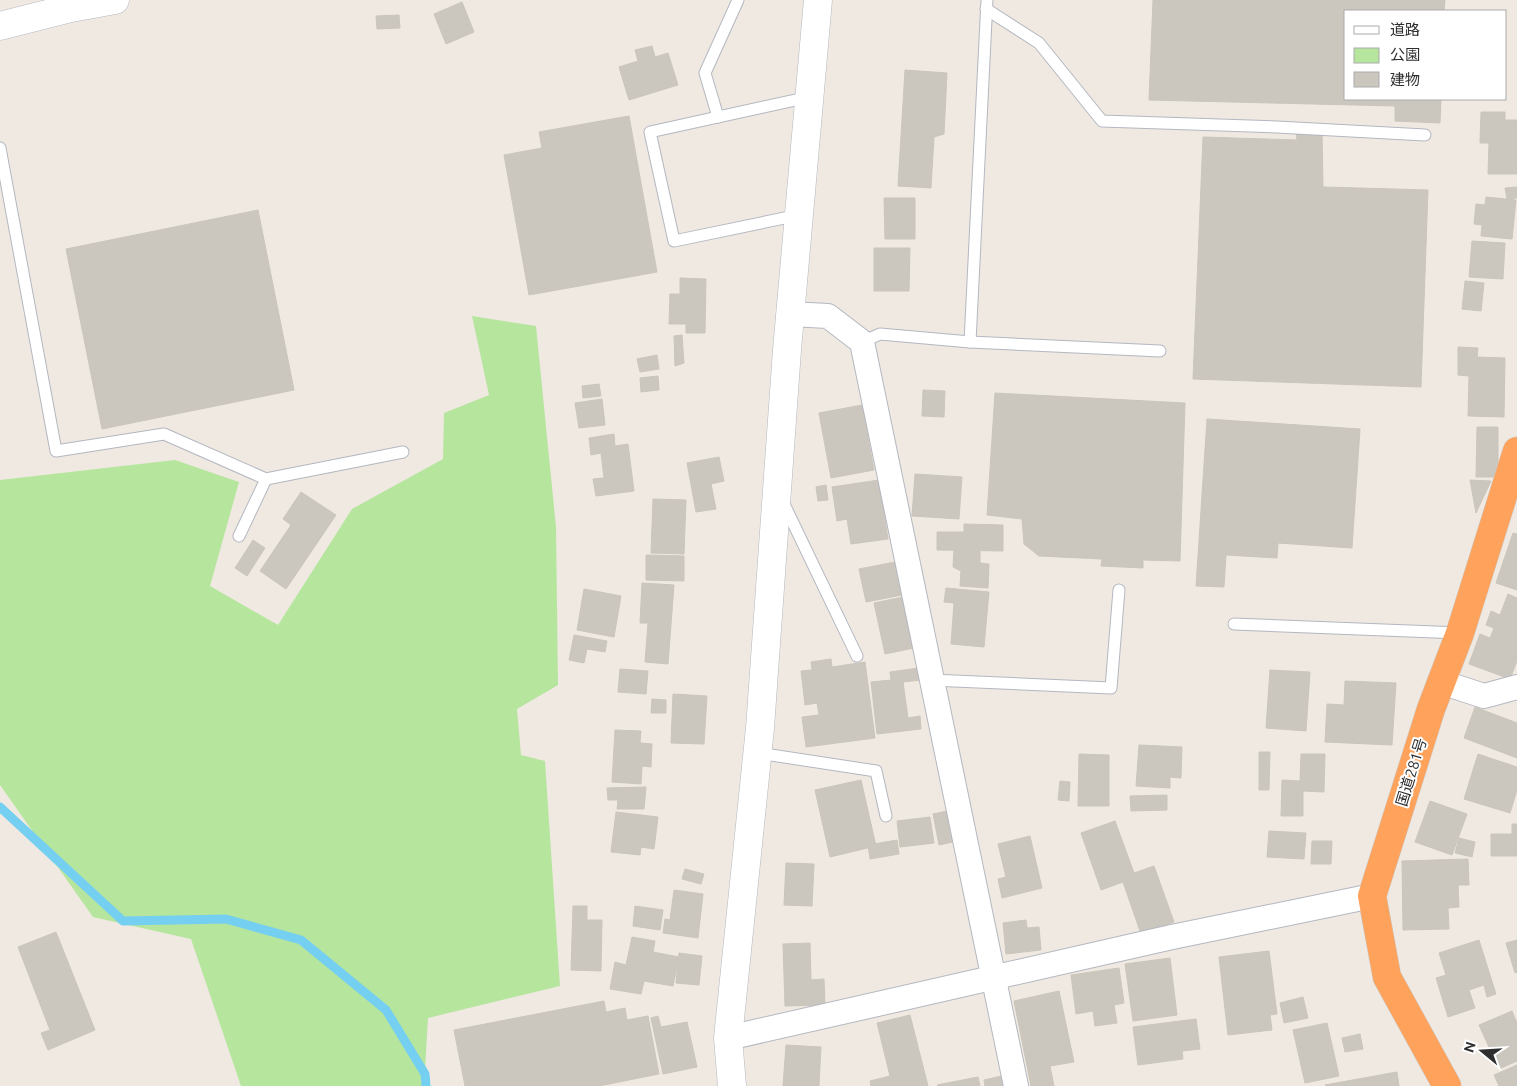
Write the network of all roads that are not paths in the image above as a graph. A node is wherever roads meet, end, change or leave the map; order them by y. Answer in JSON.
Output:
{"nodes":[{"id":1,"x":115,"y":0,"type":"edge"},
{"id":2,"x":738,"y":0,"type":"edge"},
{"id":3,"x":818,"y":0,"type":"edge"},
{"id":4,"x":986,"y":4,"type":"edge"},
{"id":5,"x":0,"y":26,"type":"edge"},
{"id":6,"x":810,"y":97,"type":"junction"},
{"id":7,"x":718,"y":117,"type":"junction"},
{"id":8,"x":1425,"y":135,"type":"dead end"},
{"id":9,"x":0,"y":148,"type":"edge"},
{"id":10,"x":799,"y":215,"type":"junction"},
{"id":11,"x":790,"y":314,"type":"junction"},
{"id":12,"x":862,"y":342,"type":"junction"},
{"id":13,"x":970,"y":342,"type":"junction"},
{"id":14,"x":1160,"y":351,"type":"dead end"},
{"id":15,"x":403,"y":452,"type":"dead end"},
{"id":16,"x":1515,"y":463,"type":"edge"},
{"id":17,"x":266,"y":479,"type":"junction"},
{"id":18,"x":777,"y":489,"type":"junction"},
{"id":19,"x":238,"y":536,"type":"dead end"},
{"id":20,"x":1119,"y":590,"type":"dead end"},
{"id":21,"x":1234,"y":624,"type":"dead end"},
{"id":22,"x":1460,"y":633,"type":"junction"},
{"id":23,"x":857,"y":656,"type":"dead end"},
{"id":24,"x":932,"y":680,"type":"junction"},
{"id":25,"x":1441,"y":682,"type":"junction"},
{"id":26,"x":1517,"y":687,"type":"edge"},
{"id":27,"x":758,"y":753,"type":"junction"},
{"id":28,"x":886,"y":816,"type":"dead end"},
{"id":29,"x":1372,"y":896,"type":"junction"},
{"id":30,"x":993,"y":978,"type":"junction"},
{"id":31,"x":728,"y":1038,"type":"junction"},
{"id":32,"x":732,"y":1086,"type":"edge"},
{"id":33,"x":1016,"y":1086,"type":"edge"},
{"id":34,"x":1447,"y":1086,"type":"edge"}],
"edges":[{"from":1,"to":5,"type":"street"},
{"from":2,"to":7,"type":"lane"},
{"from":3,"to":6,"type":"street"},
{"from":4,"to":8,"type":"lane"},
{"from":4,"to":13,"type":"lane"},
{"from":6,"to":7,"type":"lane"},
{"from":6,"to":10,"type":"street"},
{"from":7,"to":10,"type":"lane"},
{"from":9,"to":17,"type":"lane"},
{"from":10,"to":11,"type":"street"},
{"from":11,"to":12,"type":"street"},
{"from":11,"to":18,"type":"street"},
{"from":12,"to":13,"type":"lane"},
{"from":12,"to":24,"type":"street"},
{"from":13,"to":14,"type":"lane"},
{"from":15,"to":17,"type":"lane"},
{"from":16,"to":22,"type":"highway","name":"国道281号"},
{"from":17,"to":19,"type":"lane"},
{"from":18,"to":23,"type":"lane"},
{"from":18,"to":27,"type":"street"},
{"from":20,"to":24,"type":"lane"},
{"from":21,"to":22,"type":"lane"},
{"from":22,"to":25,"type":"highway","name":"国道281号"},
{"from":24,"to":30,"type":"street"},
{"from":25,"to":26,"type":"street"},
{"from":25,"to":29,"type":"highway","name":"国道281号"},
{"from":27,"to":28,"type":"lane"},
{"from":27,"to":31,"type":"street"},
{"from":29,"to":30,"type":"street"},
{"from":29,"to":34,"type":"highway","name":"国道281号"},
{"from":30,"to":31,"type":"street"},
{"from":30,"to":33,"type":"street"},
{"from":31,"to":32,"type":"street"}]}
